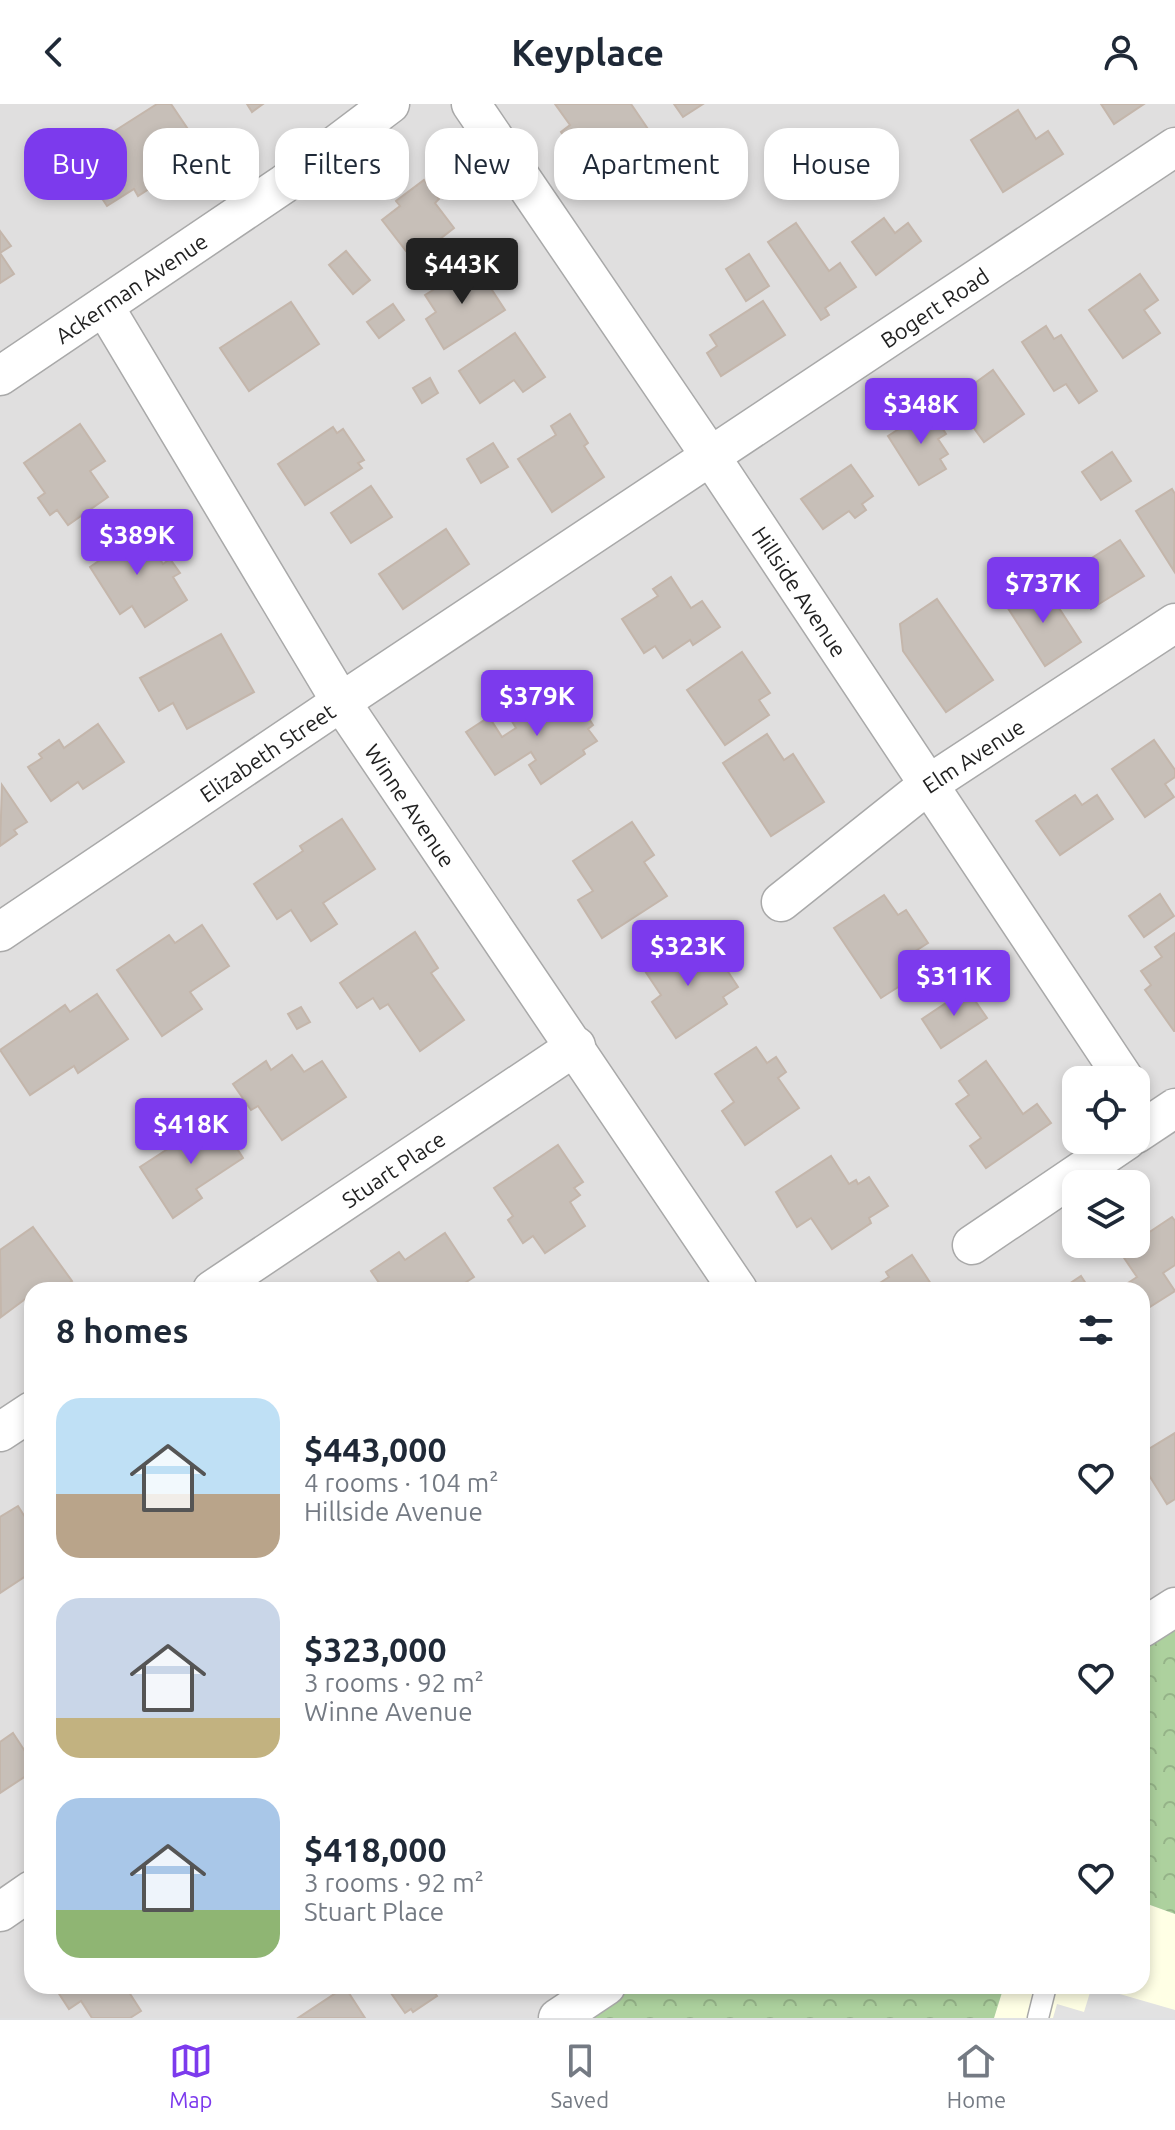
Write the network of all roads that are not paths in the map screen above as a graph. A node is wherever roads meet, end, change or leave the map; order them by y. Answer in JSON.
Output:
{"nodes":[{"id":1,"x":390,"y":104,"type":"edge"},
{"id":2,"x":471,"y":104,"type":"edge"},
{"id":3,"x":1175,"y":147,"type":"edge"},
{"id":4,"x":104,"y":306,"type":"junction"},
{"id":5,"x":0,"y":376,"type":"edge"},
{"id":6,"x":711,"y":457,"type":"junction"},
{"id":7,"x":536,"y":573,"type":"joint"},
{"id":8,"x":1175,"y":623,"type":"edge"},
{"id":9,"x":341,"y":702,"type":"junction"},
{"id":10,"x":929,"y":784,"type":"junction"},
{"id":11,"x":781,"y":902,"type":"dead end"},
{"id":12,"x":0,"y":932,"type":"edge"},
{"id":13,"x":576,"y":1046,"type":"junction"},
{"id":14,"x":1116,"y":1066,"type":"edge"},
{"id":15,"x":1098,"y":1154,"type":"edge"},
{"id":16,"x":972,"y":1245,"type":"dead end"},
{"id":17,"x":224,"y":1282,"type":"edge"},
{"id":18,"x":733,"y":1282,"type":"edge"},
{"id":19,"x":24,"y":1416,"type":"edge"},
{"id":20,"x":0,"y":1432,"type":"edge"},
{"id":21,"x":1175,"y":1607,"type":"edge"},
{"id":22,"x":1150,"y":1623,"type":"edge"},
{"id":23,"x":24,"y":1896,"type":"edge"},
{"id":24,"x":0,"y":1912,"type":"edge"},
{"id":25,"x":594,"y":1994,"type":"edge"},
{"id":26,"x":1044,"y":1994,"type":"edge"},
{"id":27,"x":558,"y":2018,"type":"edge"},
{"id":28,"x":1038,"y":2018,"type":"edge"}],
"edges":[{"from":1,"to":4,"type":"street","name":"Ackerman Avenue"},
{"from":2,"to":6,"type":"street","name":"Hillside Avenue"},
{"from":3,"to":6,"type":"street","name":"Bogert Road"},
{"from":4,"to":5,"type":"street","name":"Ackerman Avenue"},
{"from":4,"to":9,"type":"street","name":"Winne Avenue"},
{"from":6,"to":7,"type":"street","name":"Bogert Road"},
{"from":6,"to":10,"type":"street","name":"Hillside Avenue"},
{"from":7,"to":9,"type":"street","name":"Elizabeth Street"},
{"from":8,"to":10,"type":"street","name":"Elm Avenue"},
{"from":9,"to":12,"type":"street","name":"Elizabeth Street"},
{"from":9,"to":13,"type":"street","name":"Winne Avenue"},
{"from":10,"to":11,"type":"street","name":"Elm Avenue"},
{"from":10,"to":14,"type":"street","name":"Hillside Avenue"},
{"from":13,"to":17,"type":"street","name":"Stuart Place"},
{"from":13,"to":18,"type":"street","name":"Winne Avenue"},
{"from":15,"to":16,"type":"street"},
{"from":19,"to":20,"type":"street"},
{"from":21,"to":22,"type":"street"},
{"from":23,"to":24,"type":"street"},
{"from":25,"to":27,"type":"street"},
{"from":26,"to":28,"type":"lane"}]}
